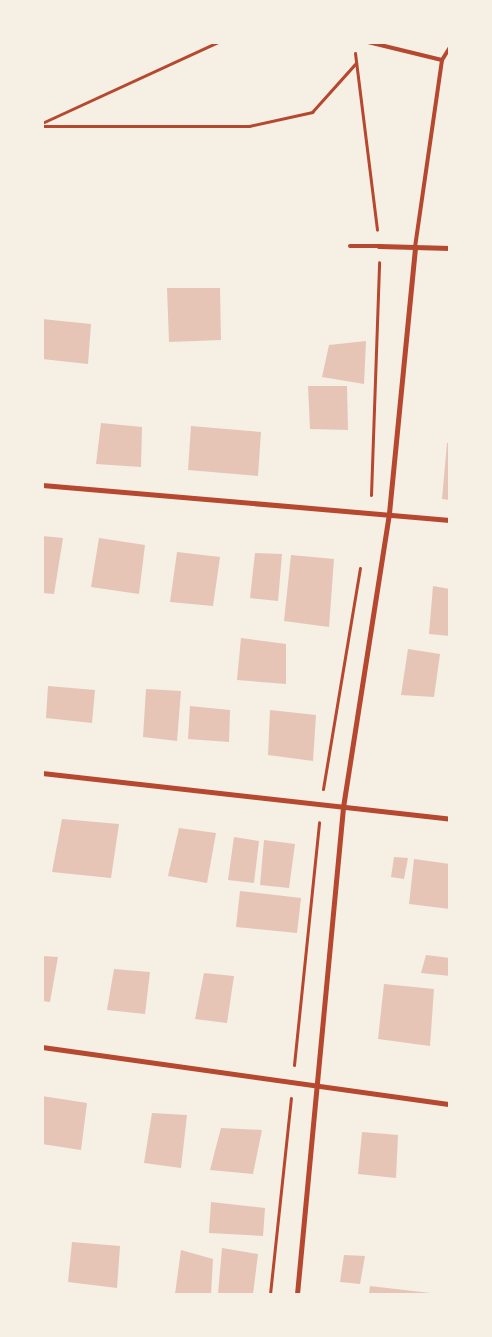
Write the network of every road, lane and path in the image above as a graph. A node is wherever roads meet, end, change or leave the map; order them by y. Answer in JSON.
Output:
{"nodes":[{"id":1,"x":218,"y":42,"type":"edge"},
{"id":2,"x":354,"y":42,"type":"edge"},
{"id":3,"x":368,"y":42,"type":"edge"},
{"id":4,"x":450,"y":47,"type":"edge"},
{"id":5,"x":442,"y":60,"type":"junction"},
{"id":6,"x":356,"y":63,"type":"junction"},
{"id":7,"x":42,"y":124,"type":"edge"},
{"id":8,"x":350,"y":246,"type":"dead end"},
{"id":9,"x":379,"y":246,"type":"junction"},
{"id":10,"x":415,"y":247,"type":"junction"},
{"id":11,"x":450,"y":248,"type":"edge"},
{"id":12,"x":42,"y":485,"type":"edge"},
{"id":13,"x":389,"y":513,"type":"junction"},
{"id":14,"x":450,"y":520,"type":"edge"},
{"id":15,"x":42,"y":772,"type":"edge"},
{"id":16,"x":343,"y":807,"type":"junction"},
{"id":17,"x":450,"y":819,"type":"edge"},
{"id":18,"x":42,"y":1047,"type":"edge"},
{"id":19,"x":314,"y":1087,"type":"junction"},
{"id":20,"x":450,"y":1104,"type":"edge"},
{"id":21,"x":297,"y":1294,"type":"edge"}],
"edges":[{"from":1,"to":7,"type":"path"},
{"from":2,"to":6,"type":"path"},
{"from":3,"to":5,"type":"lane"},
{"from":4,"to":5,"type":"lane"},
{"from":5,"to":10,"type":"lane"},
{"from":6,"to":7,"type":"path"},
{"from":6,"to":9,"type":"path"},
{"from":8,"to":9,"type":"lane"},
{"from":9,"to":10,"type":"street"},
{"from":10,"to":11,"type":"street"},
{"from":10,"to":13,"type":"street"},
{"from":12,"to":13,"type":"street"},
{"from":13,"to":14,"type":"street"},
{"from":13,"to":16,"type":"street"},
{"from":15,"to":16,"type":"street"},
{"from":16,"to":17,"type":"street"},
{"from":16,"to":19,"type":"street"},
{"from":18,"to":19,"type":"street"},
{"from":19,"to":20,"type":"street"},
{"from":19,"to":21,"type":"street"}]}
